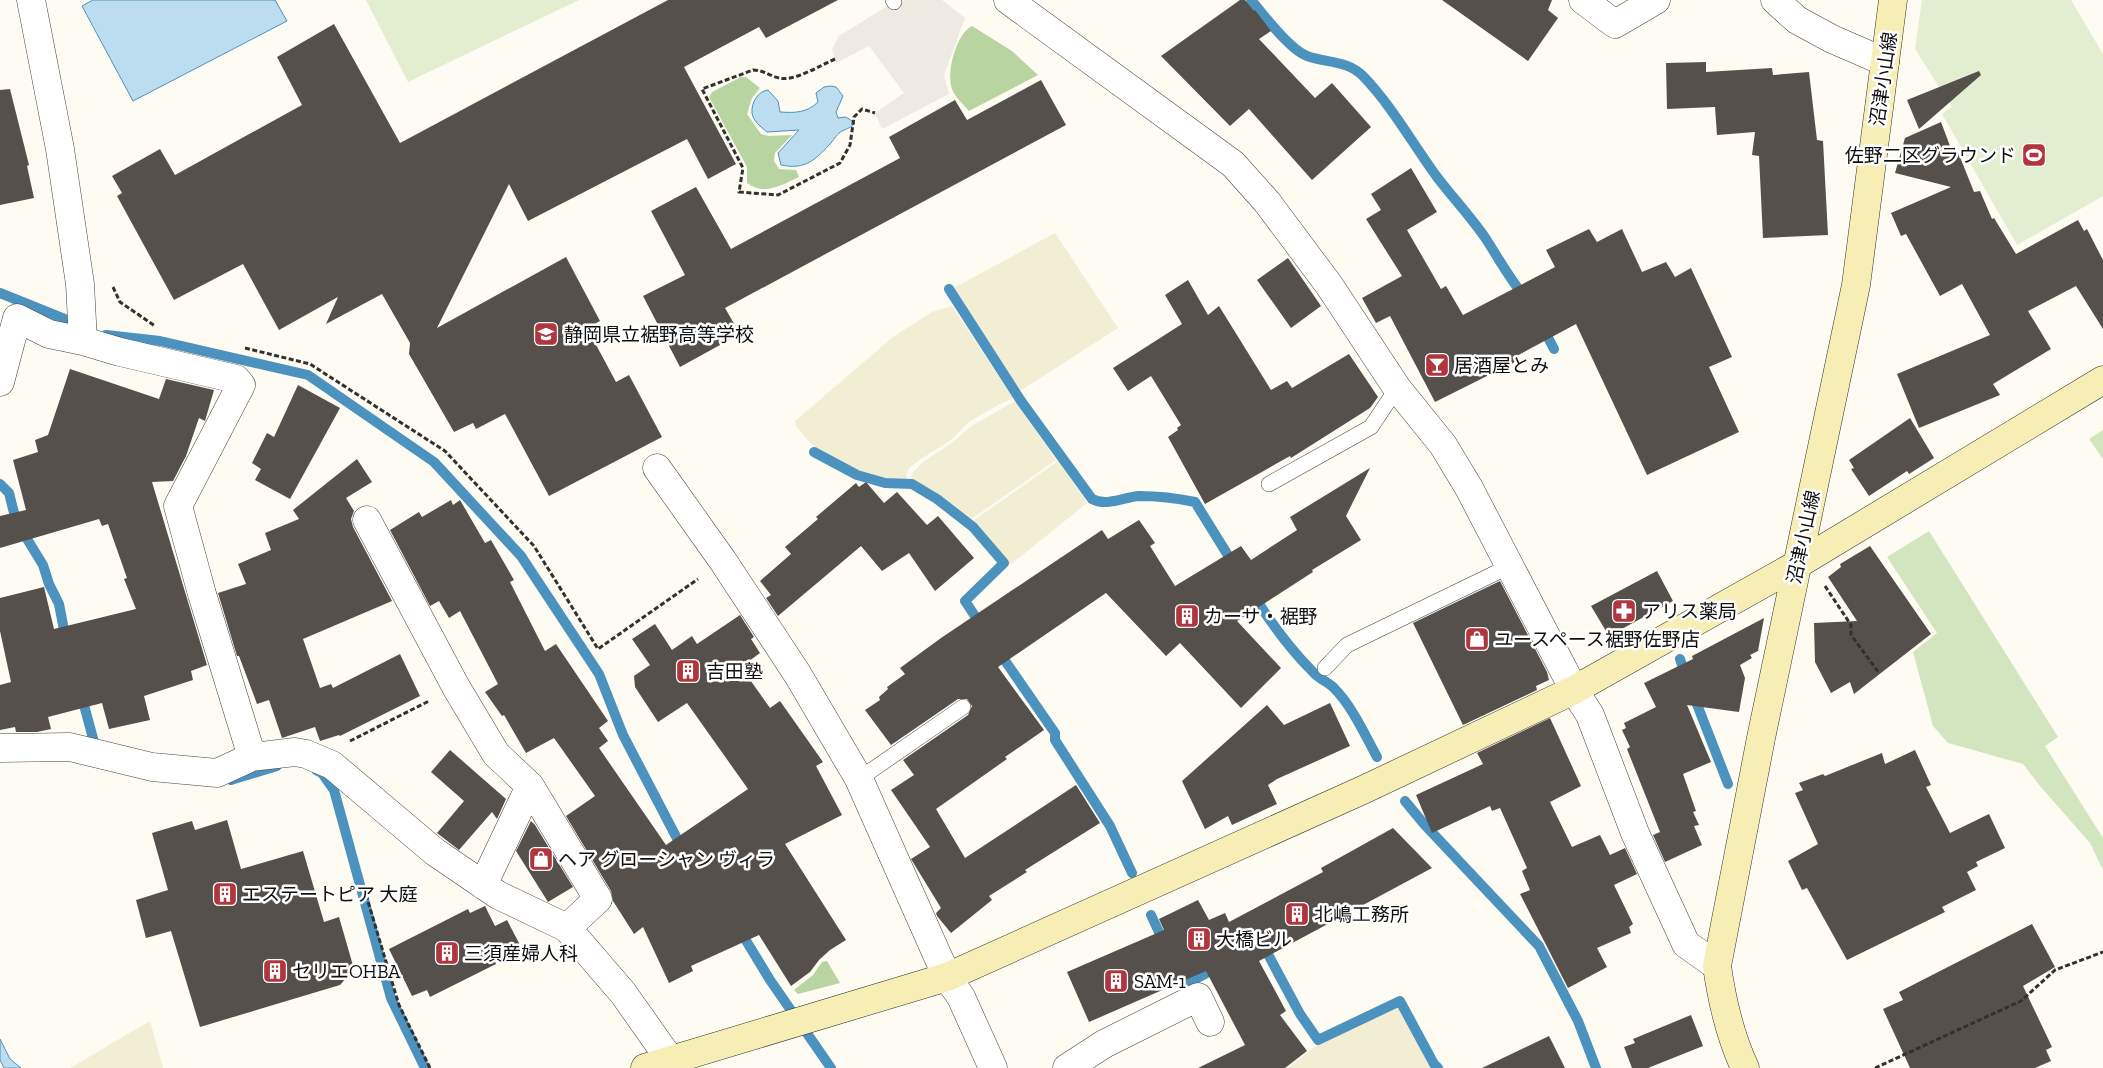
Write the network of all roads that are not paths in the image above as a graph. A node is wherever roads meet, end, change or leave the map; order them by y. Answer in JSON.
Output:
{"nodes":[{"id":1,"x":31,"y":0,"type":"edge"},
{"id":2,"x":1008,"y":0,"type":"edge"},
{"id":3,"x":1583,"y":0,"type":"edge"},
{"id":4,"x":1656,"y":0,"type":"edge"},
{"id":5,"x":1775,"y":0,"type":"edge"},
{"id":6,"x":1894,"y":0,"type":"edge"},
{"id":7,"x":1885,"y":62,"type":"junction"},
{"id":8,"x":83,"y":341,"type":"junction"},
{"id":9,"x":2103,"y":380,"type":"edge"},
{"id":10,"x":0,"y":382,"type":"edge"},
{"id":11,"x":1397,"y":388,"type":"junction"},
{"id":12,"x":657,"y":468,"type":"dead end"},
{"id":13,"x":1269,"y":484,"type":"dead end"},
{"id":14,"x":367,"y":520,"type":"dead end"},
{"id":15,"x":1798,"y":564,"type":"junction"},
{"id":16,"x":1510,"y":566,"type":"junction"},
{"id":17,"x":1325,"y":668,"type":"dead end"},
{"id":18,"x":1574,"y":690,"type":"junction"},
{"id":19,"x":963,"y":707,"type":"dead end"},
{"id":20,"x":0,"y":748,"type":"edge"},
{"id":21,"x":252,"y":757,"type":"junction"},
{"id":22,"x":859,"y":779,"type":"junction"},
{"id":23,"x":530,"y":786,"type":"junction"},
{"id":24,"x":483,"y":885,"type":"junction"},
{"id":25,"x":567,"y":928,"type":"junction"},
{"id":26,"x":1717,"y":966,"type":"junction"},
{"id":27,"x":948,"y":977,"type":"junction"},
{"id":28,"x":1210,"y":1022,"type":"dead end"},
{"id":29,"x":658,"y":1064,"type":"edge"},
{"id":30,"x":993,"y":1068,"type":"edge"},
{"id":31,"x":1067,"y":1068,"type":"edge"},
{"id":32,"x":1745,"y":1068,"type":"edge"}],
"edges":[{"from":1,"to":8,"type":"street"},
{"from":2,"to":11,"type":"street"},
{"from":3,"to":4,"type":"street"},
{"from":5,"to":7,"type":"street"},
{"from":6,"to":7,"type":"street","name":"沼津小山線"},
{"from":7,"to":15,"type":"street","name":"沼津小山線"},
{"from":8,"to":10,"type":"street"},
{"from":8,"to":21,"type":"street"},
{"from":9,"to":15,"type":"street"},
{"from":11,"to":13,"type":"lane"},
{"from":11,"to":16,"type":"street"},
{"from":12,"to":22,"type":"street"},
{"from":14,"to":23,"type":"street"},
{"from":15,"to":18,"type":"street"},
{"from":15,"to":26,"type":"street","name":"沼津小山線"},
{"from":16,"to":17,"type":"lane"},
{"from":16,"to":18,"type":"street"},
{"from":18,"to":26,"type":"street"},
{"from":18,"to":27,"type":"street"},
{"from":19,"to":22,"type":"lane"},
{"from":20,"to":21,"type":"street"},
{"from":21,"to":24,"type":"street"},
{"from":22,"to":27,"type":"street"},
{"from":23,"to":24,"type":"street"},
{"from":23,"to":25,"type":"street"},
{"from":24,"to":25,"type":"street"},
{"from":25,"to":29,"type":"street"},
{"from":26,"to":32,"type":"street","name":"沼津小山線"},
{"from":27,"to":29,"type":"street"},
{"from":27,"to":30,"type":"street"},
{"from":28,"to":31,"type":"street"}]}
